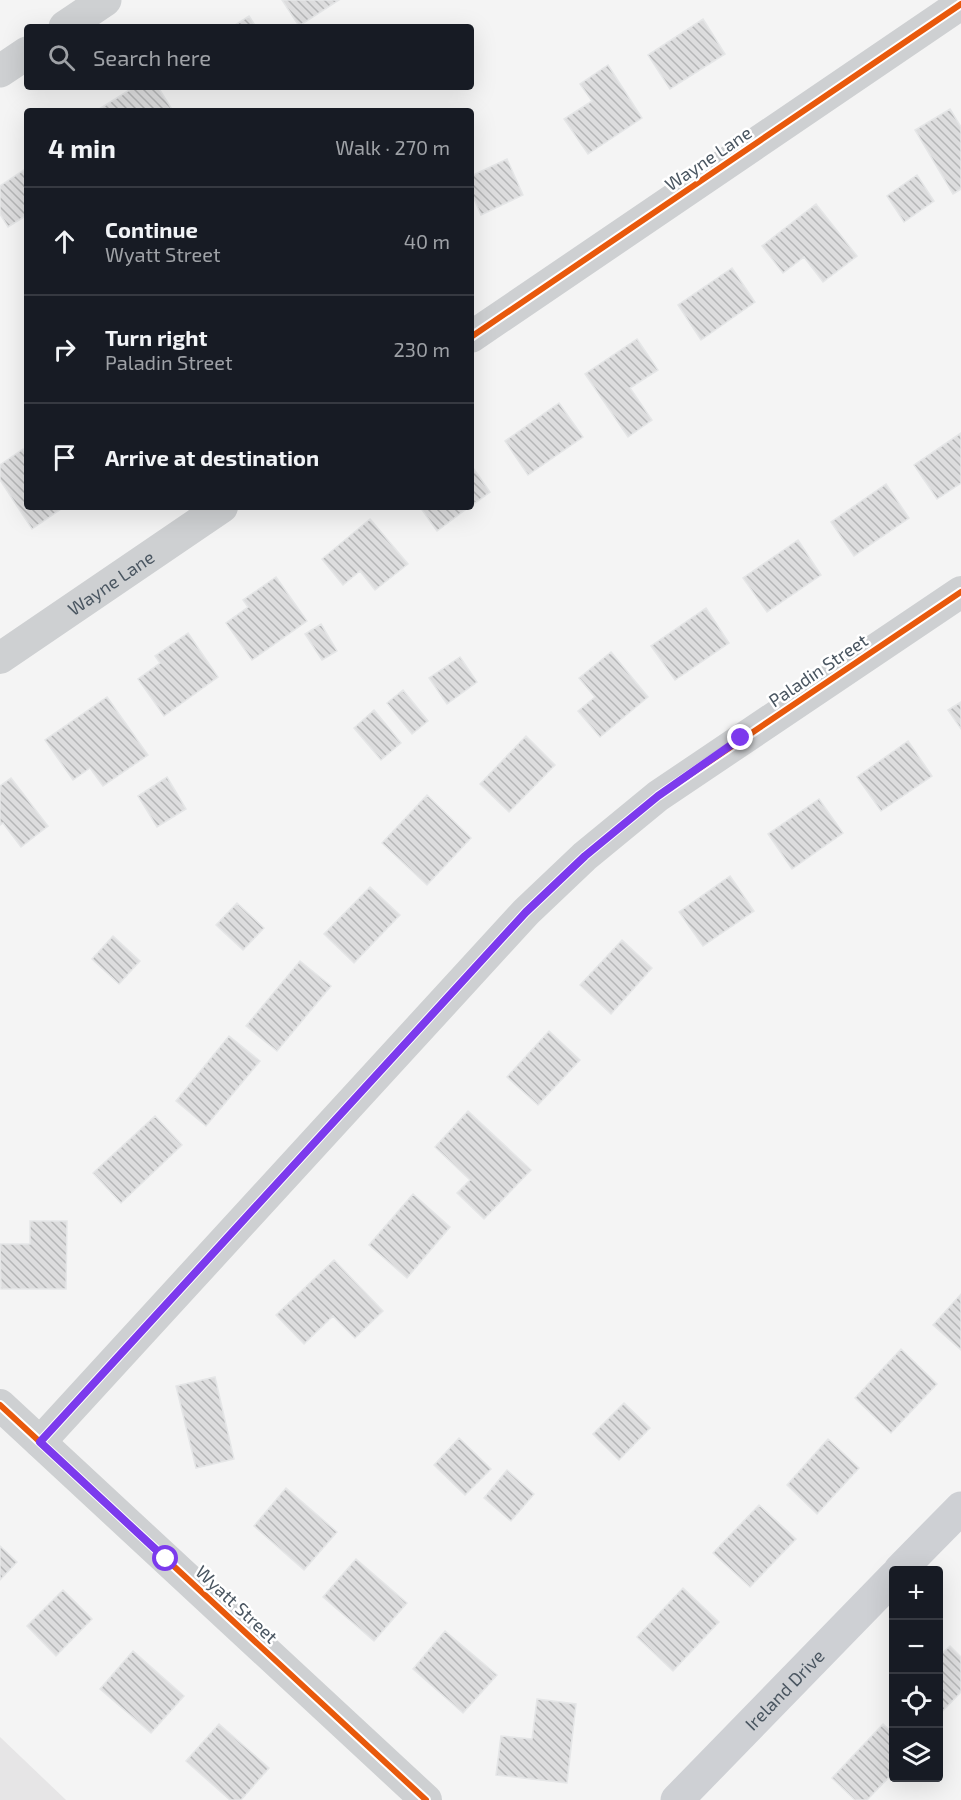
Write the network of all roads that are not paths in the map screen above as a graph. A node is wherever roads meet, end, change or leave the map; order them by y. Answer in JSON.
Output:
{"nodes":[{"id":1,"x":105,"y":0,"type":"edge"},
{"id":2,"x":961,"y":4,"type":"edge"},
{"id":3,"x":69,"y":24,"type":"edge"},
{"id":4,"x":24,"y":55,"type":"edge"},
{"id":5,"x":0,"y":71,"type":"edge"},
{"id":6,"x":474,"y":335,"type":"edge"},
{"id":7,"x":218,"y":510,"type":"edge"},
{"id":8,"x":961,"y":592,"type":"edge"},
{"id":9,"x":0,"y":658,"type":"edge"},
{"id":10,"x":0,"y":1405,"type":"edge"},
{"id":11,"x":40,"y":1442,"type":"junction"},
{"id":12,"x":961,"y":1508,"type":"edge"},
{"id":13,"x":904,"y":1566,"type":"edge"},
{"id":14,"x":889,"y":1582,"type":"edge"},
{"id":15,"x":426,"y":1800,"type":"edge"},
{"id":16,"x":676,"y":1800,"type":"edge"}],
"edges":[{"from":1,"to":3,"type":"street"},
{"from":2,"to":6,"type":"street","name":"Wayne Lane"},
{"from":4,"to":5,"type":"street"},
{"from":7,"to":9,"type":"street","name":"Wayne Lane"},
{"from":8,"to":11,"type":"street","name":"Paladin Street"},
{"from":10,"to":11,"type":"street","name":"Wyatt Street"},
{"from":11,"to":15,"type":"street","name":"Wyatt Street"},
{"from":12,"to":13,"type":"main road"},
{"from":14,"to":16,"type":"main road","name":"Ireland Drive"}]}
